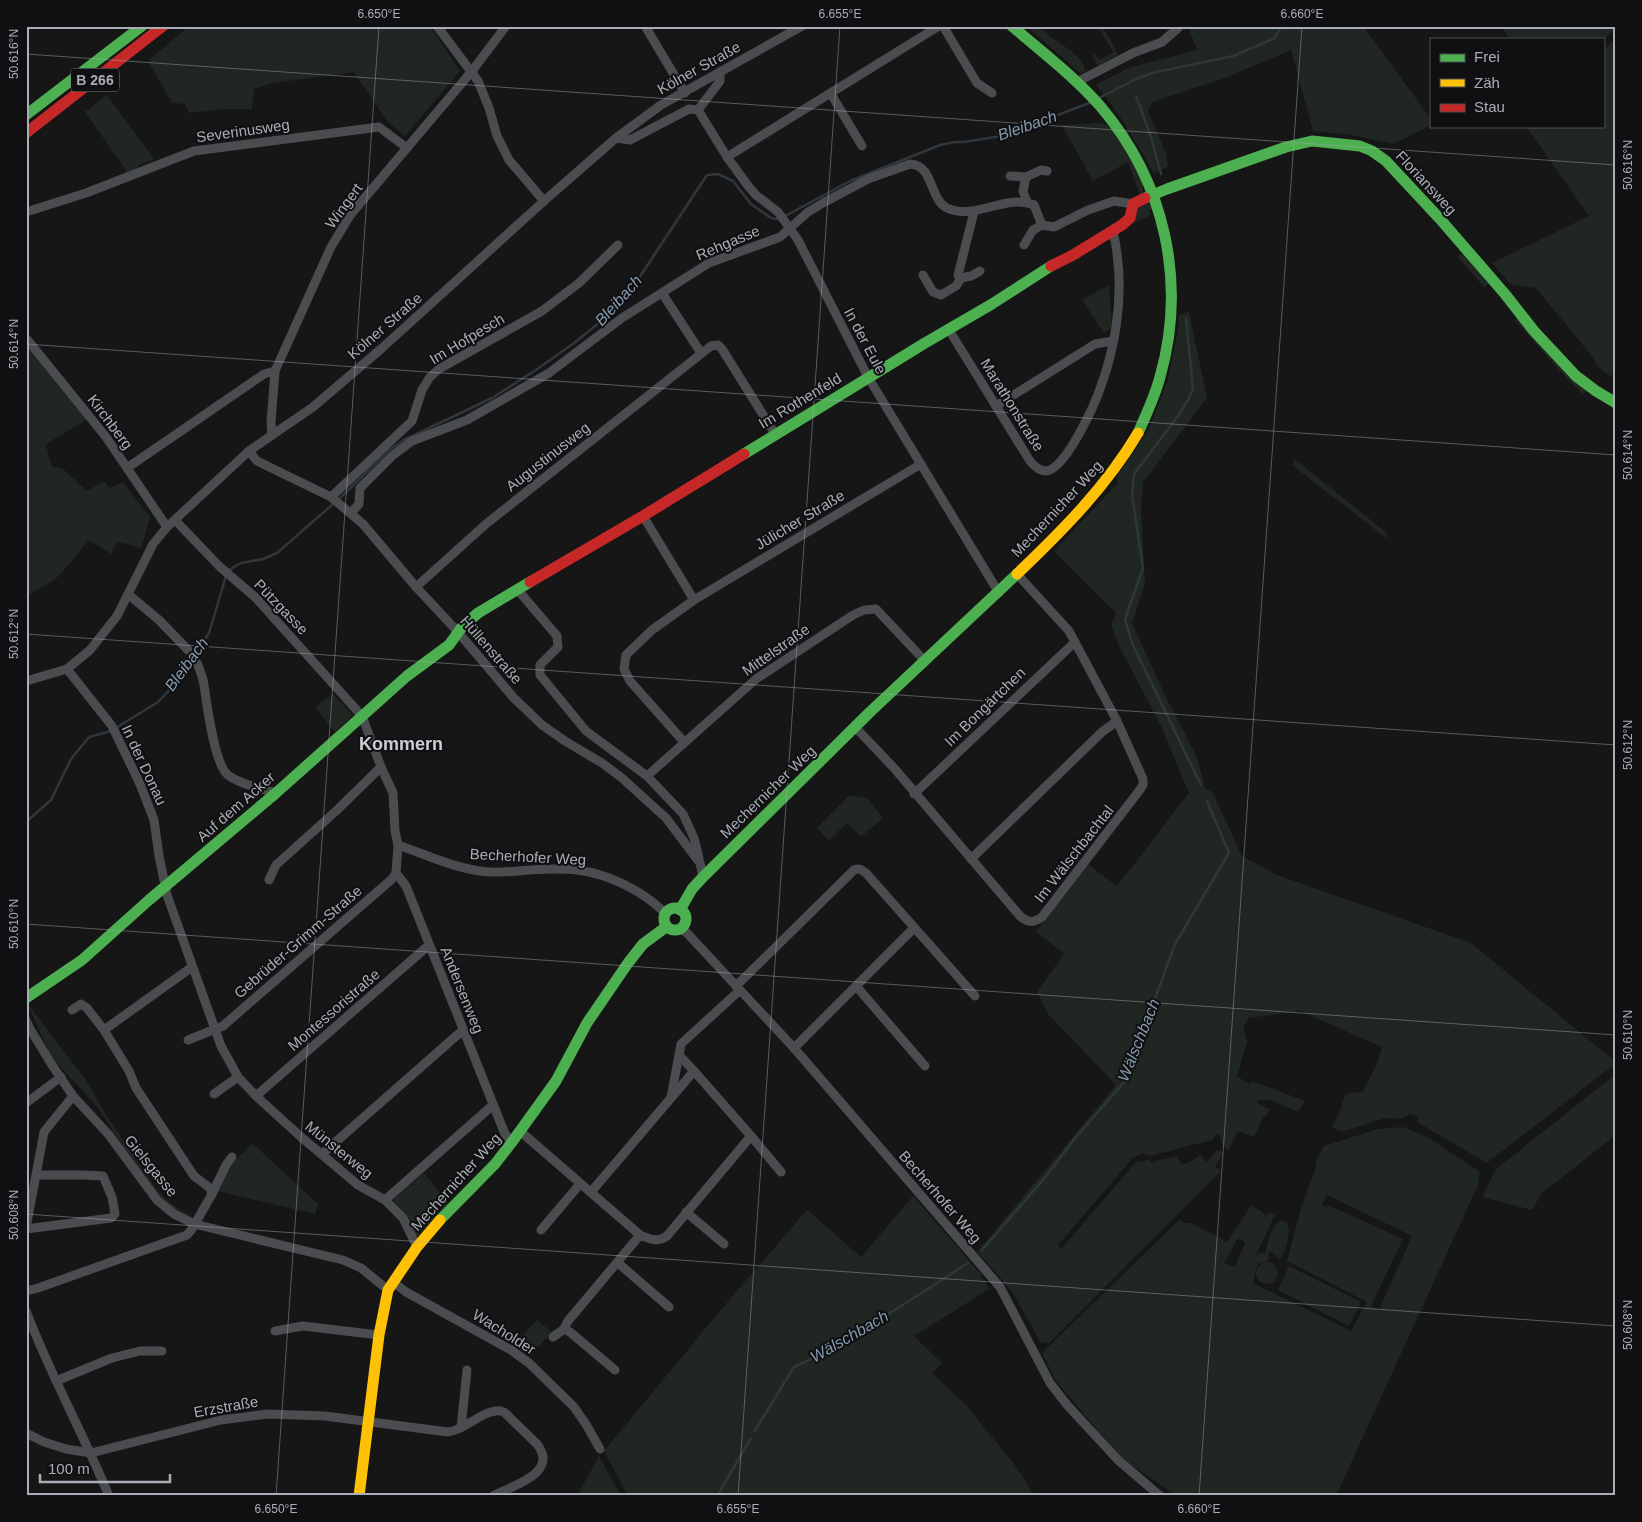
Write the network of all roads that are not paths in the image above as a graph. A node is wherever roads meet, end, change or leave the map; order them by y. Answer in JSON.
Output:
{"nodes":[{"id":1,"x":142,"y":26,"type":"edge"},
{"id":2,"x":163,"y":26,"type":"edge"},
{"id":3,"x":437,"y":26,"type":"edge"},
{"id":4,"x":506,"y":26,"type":"edge"},
{"id":5,"x":645,"y":26,"type":"edge"},
{"id":6,"x":802,"y":26,"type":"edge"},
{"id":7,"x":939,"y":26,"type":"edge"},
{"id":8,"x":944,"y":26,"type":"edge"},
{"id":9,"x":1012,"y":26,"type":"edge"},
{"id":10,"x":1178,"y":28,"type":"dead end"},
{"id":11,"x":472,"y":71,"type":"junction"},
{"id":12,"x":720,"y":72,"type":"junction"},
{"id":13,"x":1078,"y":82,"type":"junction"},
{"id":14,"x":685,"y":93,"type":"junction"},
{"id":15,"x":992,"y":93,"type":"dead end"},
{"id":16,"x":831,"y":94,"type":"junction"},
{"id":17,"x":698,"y":110,"type":"junction"},
{"id":18,"x":26,"y":115,"type":"edge"},
{"id":19,"x":26,"y":134,"type":"edge"},
{"id":20,"x":616,"y":138,"type":"junction"},
{"id":21,"x":862,"y":146,"type":"dead end"},
{"id":22,"x":407,"y":148,"type":"junction"},
{"id":23,"x":727,"y":157,"type":"junction"},
{"id":24,"x":1047,"y":170,"type":"dead end"},
{"id":25,"x":1010,"y":176,"type":"dead end"},
{"id":26,"x":1026,"y":177,"type":"junction"},
{"id":27,"x":1152,"y":194,"type":"junction"},
{"id":28,"x":544,"y":201,"type":"junction"},
{"id":29,"x":1027,"y":202,"type":"junction"},
{"id":30,"x":1133,"y":204,"type":"junction"},
{"id":31,"x":26,"y":212,"type":"edge"},
{"id":32,"x":974,"y":212,"type":"junction"},
{"id":33,"x":787,"y":225,"type":"junction"},
{"id":34,"x":1042,"y":225,"type":"junction"},
{"id":35,"x":1113,"y":231,"type":"junction"},
{"id":36,"x":618,"y":245,"type":"dead end"},
{"id":37,"x":1024,"y":245,"type":"dead end"},
{"id":38,"x":980,"y":272,"type":"dead end"},
{"id":39,"x":923,"y":275,"type":"dead end"},
{"id":40,"x":961,"y":278,"type":"junction"},
{"id":41,"x":662,"y":293,"type":"junction"},
{"id":42,"x":949,"y":330,"type":"junction"},
{"id":43,"x":26,"y":338,"type":"edge"},
{"id":44,"x":1113,"y":341,"type":"junction"},
{"id":45,"x":701,"y":353,"type":"junction"},
{"id":46,"x":275,"y":372,"type":"junction"},
{"id":47,"x":868,"y":377,"type":"junction"},
{"id":48,"x":1616,"y":403,"type":"edge"},
{"id":49,"x":996,"y":406,"type":"junction"},
{"id":50,"x":272,"y":434,"type":"junction"},
{"id":51,"x":775,"y":434,"type":"junction"},
{"id":52,"x":249,"y":452,"type":"junction"},
{"id":53,"x":921,"y":464,"type":"junction"},
{"id":54,"x":127,"y":468,"type":"junction"},
{"id":55,"x":334,"y":500,"type":"junction"},
{"id":56,"x":352,"y":513,"type":"junction"},
{"id":57,"x":643,"y":516,"type":"junction"},
{"id":58,"x":175,"y":520,"type":"junction"},
{"id":59,"x":167,"y":528,"type":"junction"},
{"id":60,"x":1018,"y":574,"type":"junction"},
{"id":61,"x":416,"y":587,"type":"junction"},
{"id":62,"x":517,"y":589,"type":"junction"},
{"id":63,"x":999,"y":593,"type":"junction"},
{"id":64,"x":129,"y":595,"type":"junction"},
{"id":65,"x":694,"y":600,"type":"junction"},
{"id":66,"x":458,"y":632,"type":"junction"},
{"id":67,"x":1075,"y":642,"type":"junction"},
{"id":68,"x":188,"y":650,"type":"dead end"},
{"id":69,"x":925,"y":660,"type":"junction"},
{"id":70,"x":197,"y":663,"type":"dead end"},
{"id":71,"x":67,"y":669,"type":"junction"},
{"id":72,"x":26,"y":681,"type":"edge"},
{"id":73,"x":362,"y":716,"type":"junction"},
{"id":74,"x":1118,"y":722,"type":"junction"},
{"id":75,"x":856,"y":727,"type":"junction"},
{"id":76,"x":684,"y":742,"type":"junction"},
{"id":77,"x":381,"y":767,"type":"junction"},
{"id":78,"x":647,"y":776,"type":"junction"},
{"id":79,"x":276,"y":793,"type":"junction"},
{"id":80,"x":914,"y":794,"type":"junction"},
{"id":81,"x":398,"y":845,"type":"junction"},
{"id":82,"x":971,"y":859,"type":"junction"},
{"id":83,"x":700,"y":863,"type":"junction"},
{"id":84,"x":396,"y":873,"type":"junction"},
{"id":85,"x":704,"y":876,"type":"junction"},
{"id":86,"x":269,"y":880,"type":"dead end"},
{"id":87,"x":164,"y":888,"type":"junction"},
{"id":88,"x":680,"y":910,"type":"junction"},
{"id":89,"x":665,"y":913,"type":"junction"},
{"id":90,"x":666,"y":927,"type":"junction"},
{"id":91,"x":914,"y":928,"type":"junction"},
{"id":92,"x":681,"y":929,"type":"junction"},
{"id":93,"x":429,"y":945,"type":"junction"},
{"id":94,"x":192,"y":967,"type":"junction"},
{"id":95,"x":856,"y":986,"type":"junction"},
{"id":96,"x":738,"y":988,"type":"junction"},
{"id":97,"x":975,"y":996,"type":"dead end"},
{"id":98,"x":26,"y":998,"type":"edge"},
{"id":99,"x":72,"y":1010,"type":"dead end"},
{"id":100,"x":26,"y":1020,"type":"edge"},
{"id":101,"x":215,"y":1029,"type":"junction"},
{"id":102,"x":104,"y":1030,"type":"junction"},
{"id":103,"x":463,"y":1030,"type":"junction"},
{"id":104,"x":188,"y":1040,"type":"dead end"},
{"id":105,"x":794,"y":1048,"type":"junction"},
{"id":106,"x":679,"y":1055,"type":"junction"},
{"id":107,"x":926,"y":1066,"type":"dead end"},
{"id":108,"x":694,"y":1072,"type":"junction"},
{"id":109,"x":61,"y":1077,"type":"junction"},
{"id":110,"x":238,"y":1077,"type":"junction"},
{"id":111,"x":214,"y":1094,"type":"dead end"},
{"id":112,"x":73,"y":1096,"type":"junction"},
{"id":113,"x":256,"y":1096,"type":"junction"},
{"id":114,"x":671,"y":1099,"type":"junction"},
{"id":115,"x":26,"y":1103,"type":"edge"},
{"id":116,"x":493,"y":1105,"type":"junction"},
{"id":117,"x":520,"y":1131,"type":"junction"},
{"id":118,"x":751,"y":1136,"type":"junction"},
{"id":119,"x":512,"y":1142,"type":"junction"},
{"id":120,"x":322,"y":1154,"type":"junction"},
{"id":121,"x":232,"y":1157,"type":"dead end"},
{"id":122,"x":781,"y":1172,"type":"dead end"},
{"id":123,"x":37,"y":1175,"type":"junction"},
{"id":124,"x":580,"y":1184,"type":"junction"},
{"id":125,"x":591,"y":1192,"type":"junction"},
{"id":126,"x":212,"y":1194,"type":"junction"},
{"id":127,"x":385,"y":1200,"type":"junction"},
{"id":128,"x":686,"y":1212,"type":"junction"},
{"id":129,"x":194,"y":1224,"type":"junction"},
{"id":130,"x":26,"y":1228,"type":"edge"},
{"id":131,"x":541,"y":1230,"type":"dead end"},
{"id":132,"x":640,"y":1235,"type":"junction"},
{"id":133,"x":724,"y":1244,"type":"dead end"},
{"id":134,"x":417,"y":1247,"type":"junction"},
{"id":135,"x":618,"y":1263,"type":"junction"},
{"id":136,"x":391,"y":1286,"type":"junction"},
{"id":137,"x":26,"y":1291,"type":"edge"},
{"id":138,"x":669,"y":1307,"type":"dead end"},
{"id":139,"x":26,"y":1311,"type":"edge"},
{"id":140,"x":564,"y":1329,"type":"junction"},
{"id":141,"x":275,"y":1331,"type":"dead end"},
{"id":142,"x":380,"y":1336,"type":"junction"},
{"id":143,"x":553,"y":1336,"type":"dead end"},
{"id":144,"x":162,"y":1352,"type":"dead end"},
{"id":145,"x":467,"y":1370,"type":"dead end"},
{"id":146,"x":615,"y":1370,"type":"dead end"},
{"id":147,"x":56,"y":1381,"type":"junction"},
{"id":148,"x":368,"y":1422,"type":"junction"},
{"id":149,"x":461,"y":1428,"type":"junction"},
{"id":150,"x":26,"y":1433,"type":"edge"},
{"id":151,"x":600,"y":1449,"type":"dead end"},
{"id":152,"x":91,"y":1453,"type":"junction"},
{"id":153,"x":109,"y":1496,"type":"edge"},
{"id":154,"x":359,"y":1496,"type":"edge"},
{"id":155,"x":493,"y":1496,"type":"edge"},
{"id":156,"x":1160,"y":1496,"type":"edge"}],
"edges":[{"from":1,"to":18,"type":"street","number":"B 266"},
{"from":2,"to":19,"type":"street","number":"B 266"},
{"from":3,"to":11,"type":"street"},
{"from":4,"to":11,"type":"street","name":"Wingert"},
{"from":5,"to":14,"type":"street"},
{"from":6,"to":12,"type":"street","name":"Kölner Straße"},
{"from":7,"to":16,"type":"street"},
{"from":8,"to":15,"type":"street"},
{"from":9,"to":13,"type":"street","name":"Mechernicher Weg"},
{"from":10,"to":13,"type":"street"},
{"from":11,"to":22,"type":"street","name":"Wingert"},
{"from":11,"to":28,"type":"street"},
{"from":12,"to":14,"type":"street","name":"Kölner Straße"},
{"from":12,"to":17,"type":"street"},
{"from":13,"to":27,"type":"street","name":"Mechernicher Weg"},
{"from":14,"to":20,"type":"street","name":"Kölner Straße"},
{"from":16,"to":21,"type":"street"},
{"from":16,"to":23,"type":"street"},
{"from":17,"to":20,"type":"street"},
{"from":17,"to":23,"type":"street","name":"In der Eule"},
{"from":20,"to":28,"type":"street","name":"Kölner Straße"},
{"from":22,"to":31,"type":"street","name":"Severinusweg"},
{"from":22,"to":46,"type":"street","name":"Wingert"},
{"from":23,"to":33,"type":"street","name":"In der Eule"},
{"from":24,"to":26,"type":"street"},
{"from":25,"to":26,"type":"street"},
{"from":26,"to":29,"type":"street"},
{"from":27,"to":30,"type":"street"},
{"from":27,"to":48,"type":"street","name":"Floriansweg"},
{"from":27,"to":60,"type":"street","name":"Mechernicher Weg"},
{"from":28,"to":50,"type":"street","name":"Kölner Straße"},
{"from":29,"to":32,"type":"street","name":"Rehgasse"},
{"from":29,"to":34,"type":"street"},
{"from":30,"to":34,"type":"street"},
{"from":30,"to":35,"type":"street","name":"Im Rothenfeld"},
{"from":32,"to":33,"type":"street","name":"Rehgasse"},
{"from":32,"to":40,"type":"street"},
{"from":33,"to":41,"type":"street","name":"Rehgasse"},
{"from":33,"to":47,"type":"street","name":"In der Eule"},
{"from":34,"to":37,"type":"street"},
{"from":35,"to":42,"type":"street","name":"Im Rothenfeld"},
{"from":35,"to":44,"type":"street","name":"Marathonstraße"},
{"from":36,"to":55,"type":"street","name":"Im Hofpesch"},
{"from":38,"to":40,"type":"street"},
{"from":39,"to":40,"type":"street"},
{"from":41,"to":45,"type":"street"},
{"from":41,"to":56,"type":"street","name":"Rehgasse"},
{"from":42,"to":47,"type":"street","name":"Im Rothenfeld"},
{"from":42,"to":49,"type":"street","name":"Marathonstraße"},
{"from":43,"to":54,"type":"street","name":"Kirchberg"},
{"from":44,"to":49,"type":"street"},
{"from":44,"to":49,"type":"street","name":"Marathonstraße"},
{"from":45,"to":51,"type":"street","name":"Augustinusweg"},
{"from":45,"to":61,"type":"street","name":"Augustinusweg"},
{"from":46,"to":50,"type":"street","name":"Wingert"},
{"from":46,"to":54,"type":"street"},
{"from":47,"to":51,"type":"street","name":"Im Rothenfeld"},
{"from":47,"to":53,"type":"street","name":"In der Eule"},
{"from":50,"to":52,"type":"street","name":"Kölner Straße"},
{"from":51,"to":57,"type":"street","name":"Im Rothenfeld"},
{"from":52,"to":55,"type":"street","name":"Hüllenstraße"},
{"from":52,"to":58,"type":"street","name":"Kölner Straße"},
{"from":53,"to":63,"type":"street","name":"In der Eule"},
{"from":53,"to":65,"type":"street","name":"Jülicher Straße"},
{"from":54,"to":59,"type":"street","name":"Kirchberg"},
{"from":55,"to":56,"type":"street","name":"Hüllenstraße"},
{"from":56,"to":61,"type":"street","name":"Hüllenstraße"},
{"from":57,"to":62,"type":"street","name":"Im Rothenfeld"},
{"from":57,"to":65,"type":"street"},
{"from":58,"to":59,"type":"street","name":"Kölner Straße"},
{"from":58,"to":73,"type":"street","name":"Pützgasse"},
{"from":59,"to":64,"type":"street","name":"Kölner Straße"},
{"from":60,"to":63,"type":"street","name":"Mechernicher Weg"},
{"from":60,"to":67,"type":"street","name":"Im Wälschbachtal"},
{"from":61,"to":66,"type":"street","name":"Hüllenstraße"},
{"from":62,"to":66,"type":"street","name":"Im Rothenfeld"},
{"from":62,"to":78,"type":"street"},
{"from":63,"to":69,"type":"street","name":"Mechernicher Weg"},
{"from":64,"to":68,"type":"street"},
{"from":64,"to":71,"type":"street","name":"Kölner Straße"},
{"from":65,"to":76,"type":"street","name":"Jülicher Straße"},
{"from":66,"to":73,"type":"street","name":"Auf dem Acker"},
{"from":66,"to":83,"type":"street","name":"Hüllenstraße"},
{"from":67,"to":74,"type":"street","name":"Im Wälschbachtal"},
{"from":67,"to":80,"type":"street","name":"Im Bongärtchen"},
{"from":69,"to":75,"type":"street","name":"Mechernicher Weg"},
{"from":69,"to":76,"type":"street","name":"Mittelstraße"},
{"from":70,"to":79,"type":"street"},
{"from":71,"to":72,"type":"street","name":"Kölner Straße"},
{"from":71,"to":87,"type":"street","name":"In der Donau"},
{"from":73,"to":77,"type":"street"},
{"from":73,"to":79,"type":"street","name":"Auf dem Acker"},
{"from":74,"to":82,"type":"street"},
{"from":74,"to":82,"type":"street","name":"Im Wälschbachtal"},
{"from":75,"to":80,"type":"street","name":"Im Wälschbachtal"},
{"from":75,"to":85,"type":"street","name":"Mechernicher Weg"},
{"from":76,"to":78,"type":"street","name":"Mittelstraße"},
{"from":77,"to":81,"type":"street"},
{"from":77,"to":86,"type":"street"},
{"from":78,"to":83,"type":"street"},
{"from":79,"to":87,"type":"street","name":"Auf dem Acker"},
{"from":80,"to":82,"type":"street","name":"Im Wälschbachtal"},
{"from":81,"to":84,"type":"street"},
{"from":81,"to":89,"type":"street","name":"Becherhofer Weg"},
{"from":83,"to":85,"type":"street","name":"Hüllenstraße"},
{"from":84,"to":93,"type":"street","name":"Andersenweg"},
{"from":84,"to":101,"type":"street","name":"Gebrüder-Grimm-Straße"},
{"from":85,"to":88,"type":"street","name":"Mechernicher Weg"},
{"from":87,"to":94,"type":"street","name":"Münsterweg"},
{"from":87,"to":98,"type":"street","name":"Auf dem Acker"},
{"from":88,"to":89,"type":"street"},
{"from":88,"to":92,"type":"street"},
{"from":89,"to":90,"type":"street"},
{"from":90,"to":92,"type":"street"},
{"from":90,"to":117,"type":"street","name":"Mechernicher Weg"},
{"from":91,"to":95,"type":"street"},
{"from":91,"to":96,"type":"street"},
{"from":91,"to":97,"type":"street"},
{"from":92,"to":96,"type":"street","name":"Becherhofer Weg"},
{"from":93,"to":103,"type":"street","name":"Andersenweg"},
{"from":93,"to":113,"type":"street","name":"Montessoristraße"},
{"from":94,"to":101,"type":"street","name":"Münsterweg"},
{"from":94,"to":102,"type":"street"},
{"from":95,"to":105,"type":"street"},
{"from":95,"to":107,"type":"street"},
{"from":96,"to":105,"type":"street","name":"Becherhofer Weg"},
{"from":96,"to":106,"type":"street"},
{"from":99,"to":102,"type":"street"},
{"from":100,"to":109,"type":"street","name":"Gielsgasse"},
{"from":101,"to":104,"type":"street"},
{"from":101,"to":110,"type":"street","name":"Münsterweg"},
{"from":102,"to":126,"type":"street"},
{"from":103,"to":116,"type":"street","name":"Andersenweg"},
{"from":103,"to":120,"type":"street"},
{"from":105,"to":156,"type":"street","name":"Becherhofer Weg"},
{"from":106,"to":108,"type":"street"},
{"from":106,"to":114,"type":"street"},
{"from":108,"to":114,"type":"street"},
{"from":108,"to":118,"type":"street"},
{"from":109,"to":112,"type":"street","name":"Gielsgasse"},
{"from":109,"to":115,"type":"street"},
{"from":110,"to":111,"type":"street"},
{"from":110,"to":113,"type":"street","name":"Münsterweg"},
{"from":112,"to":123,"type":"street"},
{"from":112,"to":129,"type":"street","name":"Gielsgasse"},
{"from":113,"to":120,"type":"street","name":"Münsterweg"},
{"from":114,"to":125,"type":"street"},
{"from":116,"to":119,"type":"street","name":"Andersenweg"},
{"from":116,"to":127,"type":"street"},
{"from":117,"to":119,"type":"street","name":"Mechernicher Weg"},
{"from":117,"to":124,"type":"street"},
{"from":118,"to":122,"type":"street"},
{"from":118,"to":128,"type":"street"},
{"from":119,"to":134,"type":"street","name":"Mechernicher Weg"},
{"from":120,"to":127,"type":"street","name":"Münsterweg"},
{"from":121,"to":126,"type":"street"},
{"from":123,"to":130,"type":"street"},
{"from":123,"to":130,"type":"street"},
{"from":124,"to":125,"type":"street"},
{"from":124,"to":131,"type":"street"},
{"from":125,"to":132,"type":"street"},
{"from":126,"to":129,"type":"street"},
{"from":127,"to":134,"type":"street","name":"Münsterweg"},
{"from":128,"to":132,"type":"street"},
{"from":128,"to":133,"type":"street"},
{"from":129,"to":136,"type":"street","name":"Gielsgasse"},
{"from":129,"to":137,"type":"street"},
{"from":132,"to":135,"type":"street"},
{"from":134,"to":136,"type":"street","name":"Mechernicher Weg"},
{"from":135,"to":138,"type":"street"},
{"from":135,"to":140,"type":"street"},
{"from":136,"to":142,"type":"street","name":"Mechernicher Weg"},
{"from":136,"to":151,"type":"street","name":"Wacholder"},
{"from":139,"to":147,"type":"street"},
{"from":140,"to":143,"type":"street"},
{"from":140,"to":146,"type":"street"},
{"from":141,"to":142,"type":"street"},
{"from":142,"to":148,"type":"street","name":"Mechernicher Weg"},
{"from":144,"to":147,"type":"street"},
{"from":145,"to":149,"type":"street"},
{"from":147,"to":152,"type":"street"},
{"from":148,"to":149,"type":"street","name":"Erzstraße"},
{"from":148,"to":152,"type":"street","name":"Erzstraße"},
{"from":148,"to":154,"type":"street","name":"Mechernicher Weg"},
{"from":149,"to":155,"type":"street"},
{"from":150,"to":152,"type":"street"},
{"from":152,"to":153,"type":"street"}]}
